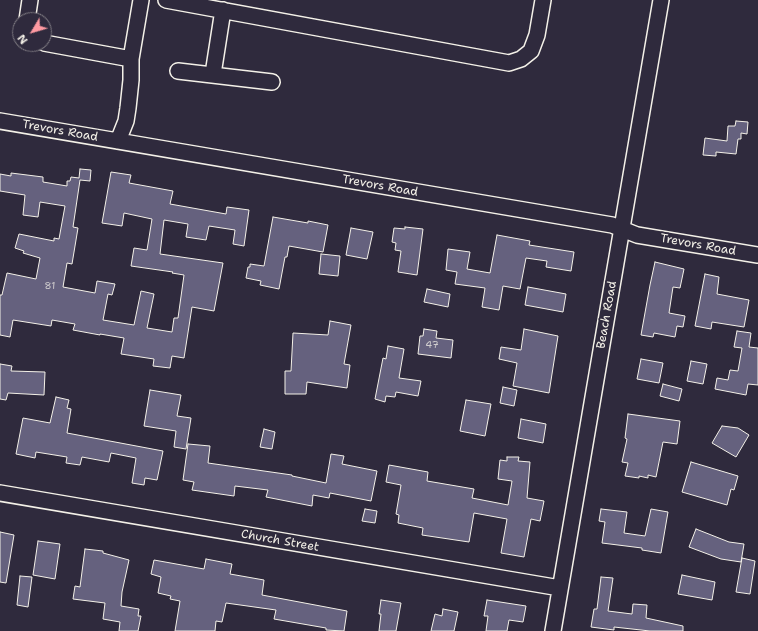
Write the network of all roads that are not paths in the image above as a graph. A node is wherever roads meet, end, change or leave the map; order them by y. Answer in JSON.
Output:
{"nodes":[{"id":1,"x":30,"y":0,"type":"edge"},
{"id":2,"x":141,"y":0,"type":"edge"},
{"id":3,"x":166,"y":0,"type":"edge"},
{"id":4,"x":543,"y":0,"type":"edge"},
{"id":5,"x":661,"y":0,"type":"edge"},
{"id":6,"x":223,"y":10,"type":"junction"},
{"id":7,"x":28,"y":12,"type":"edge"},
{"id":8,"x":52,"y":44,"type":"edge"},
{"id":9,"x":131,"y":59,"type":"junction"},
{"id":10,"x":178,"y":71,"type":"dead end"},
{"id":11,"x":213,"y":74,"type":"junction"},
{"id":12,"x":272,"y":82,"type":"dead end"},
{"id":13,"x":0,"y":121,"type":"edge"},
{"id":14,"x":118,"y":141,"type":"junction"},
{"id":15,"x":622,"y":229,"type":"junction"},
{"id":16,"x":758,"y":255,"type":"edge"},
{"id":17,"x":0,"y":493,"type":"edge"},
{"id":18,"x":560,"y":588,"type":"junction"},
{"id":19,"x":553,"y":631,"type":"edge"}],
"edges":[{"from":1,"to":7,"type":"street"},
{"from":2,"to":9,"type":"street"},
{"from":3,"to":6,"type":"street"},
{"from":4,"to":6,"type":"street"},
{"from":5,"to":15,"type":"street","name":"Beach Road"},
{"from":6,"to":11,"type":"street"},
{"from":8,"to":9,"type":"street"},
{"from":9,"to":14,"type":"street"},
{"from":10,"to":11,"type":"street"},
{"from":11,"to":12,"type":"street"},
{"from":13,"to":14,"type":"street","name":"Trevors Road"},
{"from":14,"to":15,"type":"street","name":"Trevors Road"},
{"from":15,"to":16,"type":"street","name":"Trevors Road"},
{"from":15,"to":18,"type":"street","name":"Beach Road"},
{"from":17,"to":18,"type":"street","name":"Church Street"},
{"from":18,"to":19,"type":"street","name":"Beach Road"}]}
